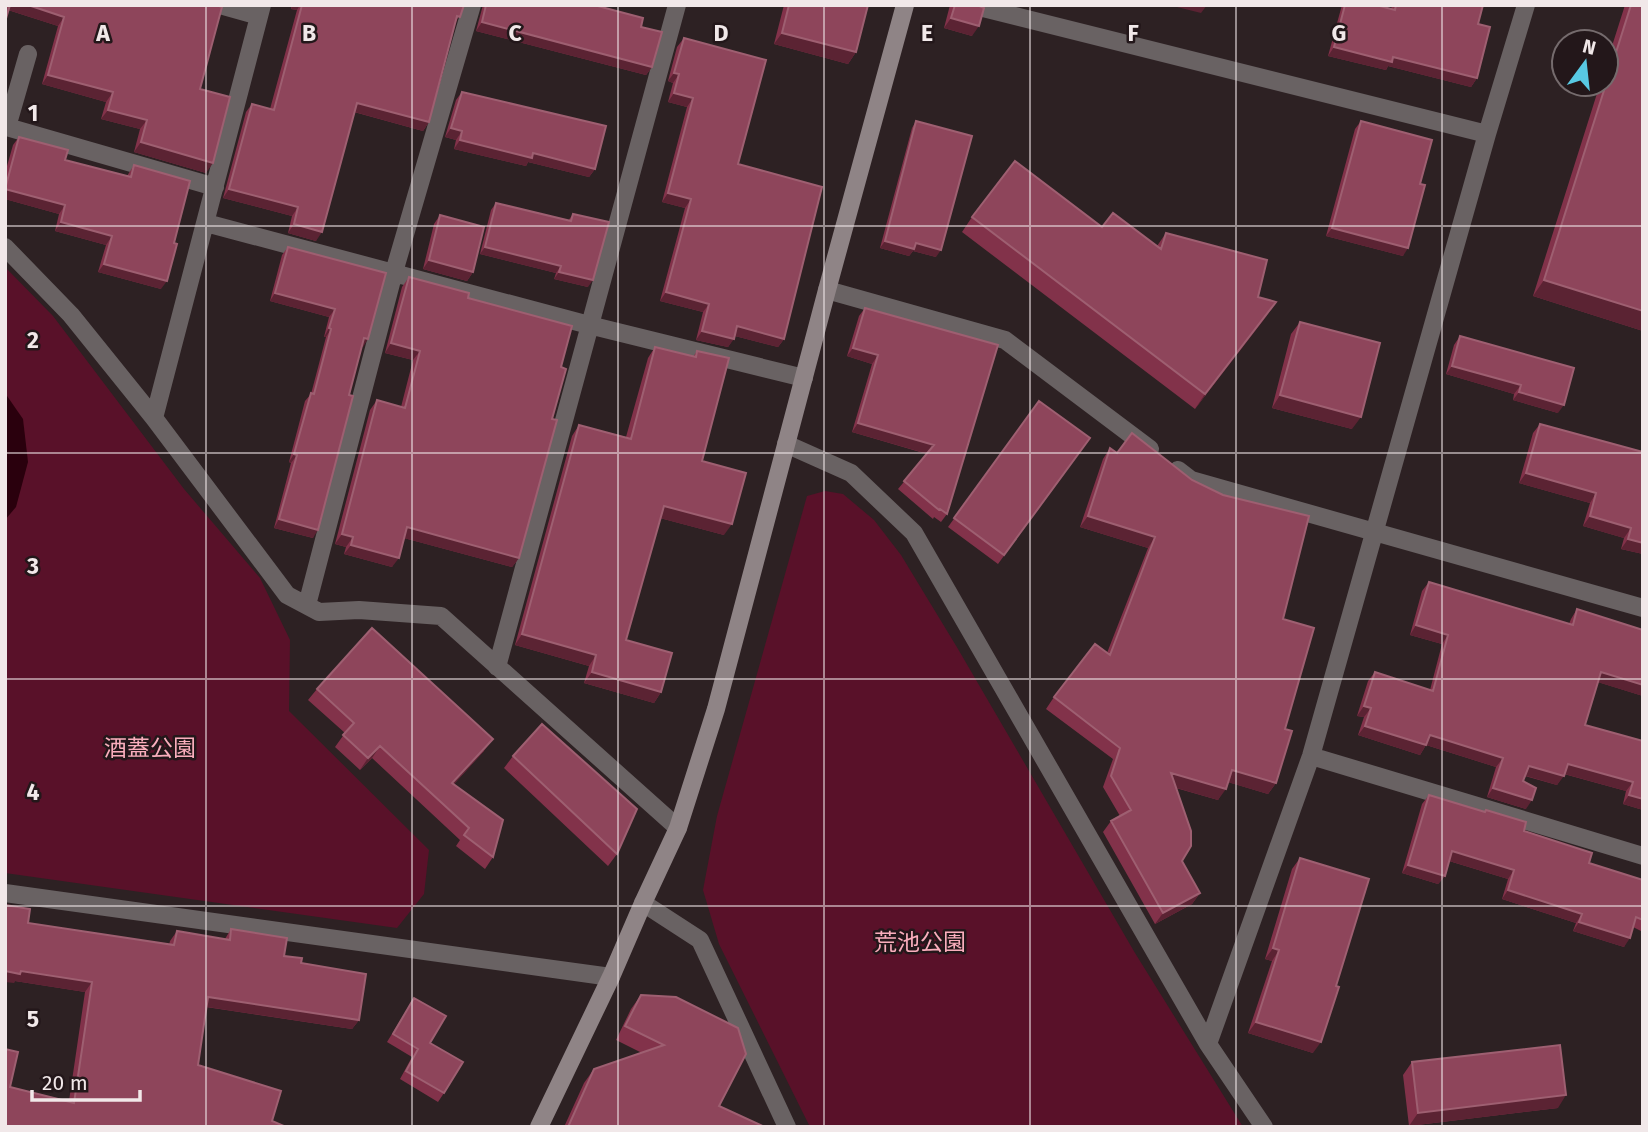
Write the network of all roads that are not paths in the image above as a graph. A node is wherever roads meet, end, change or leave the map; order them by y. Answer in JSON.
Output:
{"nodes":[{"id":1,"x":219,"y":5,"type":"edge"},
{"id":2,"x":472,"y":5,"type":"edge"},
{"id":3,"x":677,"y":5,"type":"edge"},
{"id":4,"x":905,"y":5,"type":"edge"},
{"id":5,"x":971,"y":5,"type":"edge"},
{"id":6,"x":1526,"y":5,"type":"edge"},
{"id":7,"x":260,"y":11,"type":"edge"},
{"id":8,"x":28,"y":54,"type":"dead end"},
{"id":9,"x":1487,"y":134,"type":"junction"},
{"id":10,"x":215,"y":187,"type":"junction"},
{"id":11,"x":206,"y":223,"type":"junction"},
{"id":12,"x":5,"y":247,"type":"edge"},
{"id":13,"x":394,"y":272,"type":"junction"},
{"id":14,"x":827,"y":290,"type":"junction"},
{"id":15,"x":589,"y":325,"type":"junction"},
{"id":16,"x":804,"y":379,"type":"junction"},
{"id":17,"x":154,"y":418,"type":"junction"},
{"id":18,"x":786,"y":444,"type":"junction"},
{"id":19,"x":1374,"y":533,"type":"junction"},
{"id":20,"x":307,"y":605,"type":"junction"},
{"id":21,"x":1643,"y":608,"type":"edge"},
{"id":22,"x":497,"y":667,"type":"junction"},
{"id":23,"x":1311,"y":756,"type":"junction"},
{"id":24,"x":678,"y":828,"type":"junction"},
{"id":25,"x":1643,"y":856,"type":"edge"},
{"id":26,"x":5,"y":894,"type":"edge"},
{"id":27,"x":643,"y":903,"type":"junction"},
{"id":28,"x":611,"y":977,"type":"junction"},
{"id":29,"x":1208,"y":1044,"type":"junction"},
{"id":30,"x":539,"y":1127,"type":"edge"},
{"id":31,"x":787,"y":1127,"type":"edge"},
{"id":32,"x":1264,"y":1127,"type":"edge"}],
"edges":[{"from":1,"to":7,"type":"street"},
{"from":2,"to":13,"type":"street"},
{"from":3,"to":15,"type":"street"},
{"from":4,"to":14,"type":"street"},
{"from":5,"to":9,"type":"street"},
{"from":6,"to":9,"type":"street"},
{"from":7,"to":10,"type":"street"},
{"from":8,"to":10,"type":"street"},
{"from":9,"to":19,"type":"street"},
{"from":10,"to":11,"type":"street"},
{"from":11,"to":13,"type":"street"},
{"from":11,"to":17,"type":"street"},
{"from":12,"to":17,"type":"street"},
{"from":13,"to":15,"type":"street"},
{"from":13,"to":20,"type":"street"},
{"from":14,"to":16,"type":"street"},
{"from":14,"to":19,"type":"street"},
{"from":15,"to":16,"type":"street"},
{"from":15,"to":22,"type":"street"},
{"from":16,"to":18,"type":"street"},
{"from":17,"to":20,"type":"street"},
{"from":18,"to":24,"type":"street"},
{"from":18,"to":29,"type":"street"},
{"from":19,"to":21,"type":"street"},
{"from":19,"to":23,"type":"street"},
{"from":20,"to":22,"type":"street"},
{"from":22,"to":24,"type":"street"},
{"from":23,"to":25,"type":"street"},
{"from":23,"to":29,"type":"street"},
{"from":24,"to":27,"type":"street"},
{"from":26,"to":28,"type":"street"},
{"from":27,"to":28,"type":"street"},
{"from":27,"to":31,"type":"street"},
{"from":28,"to":30,"type":"street"},
{"from":29,"to":32,"type":"street"}]}
